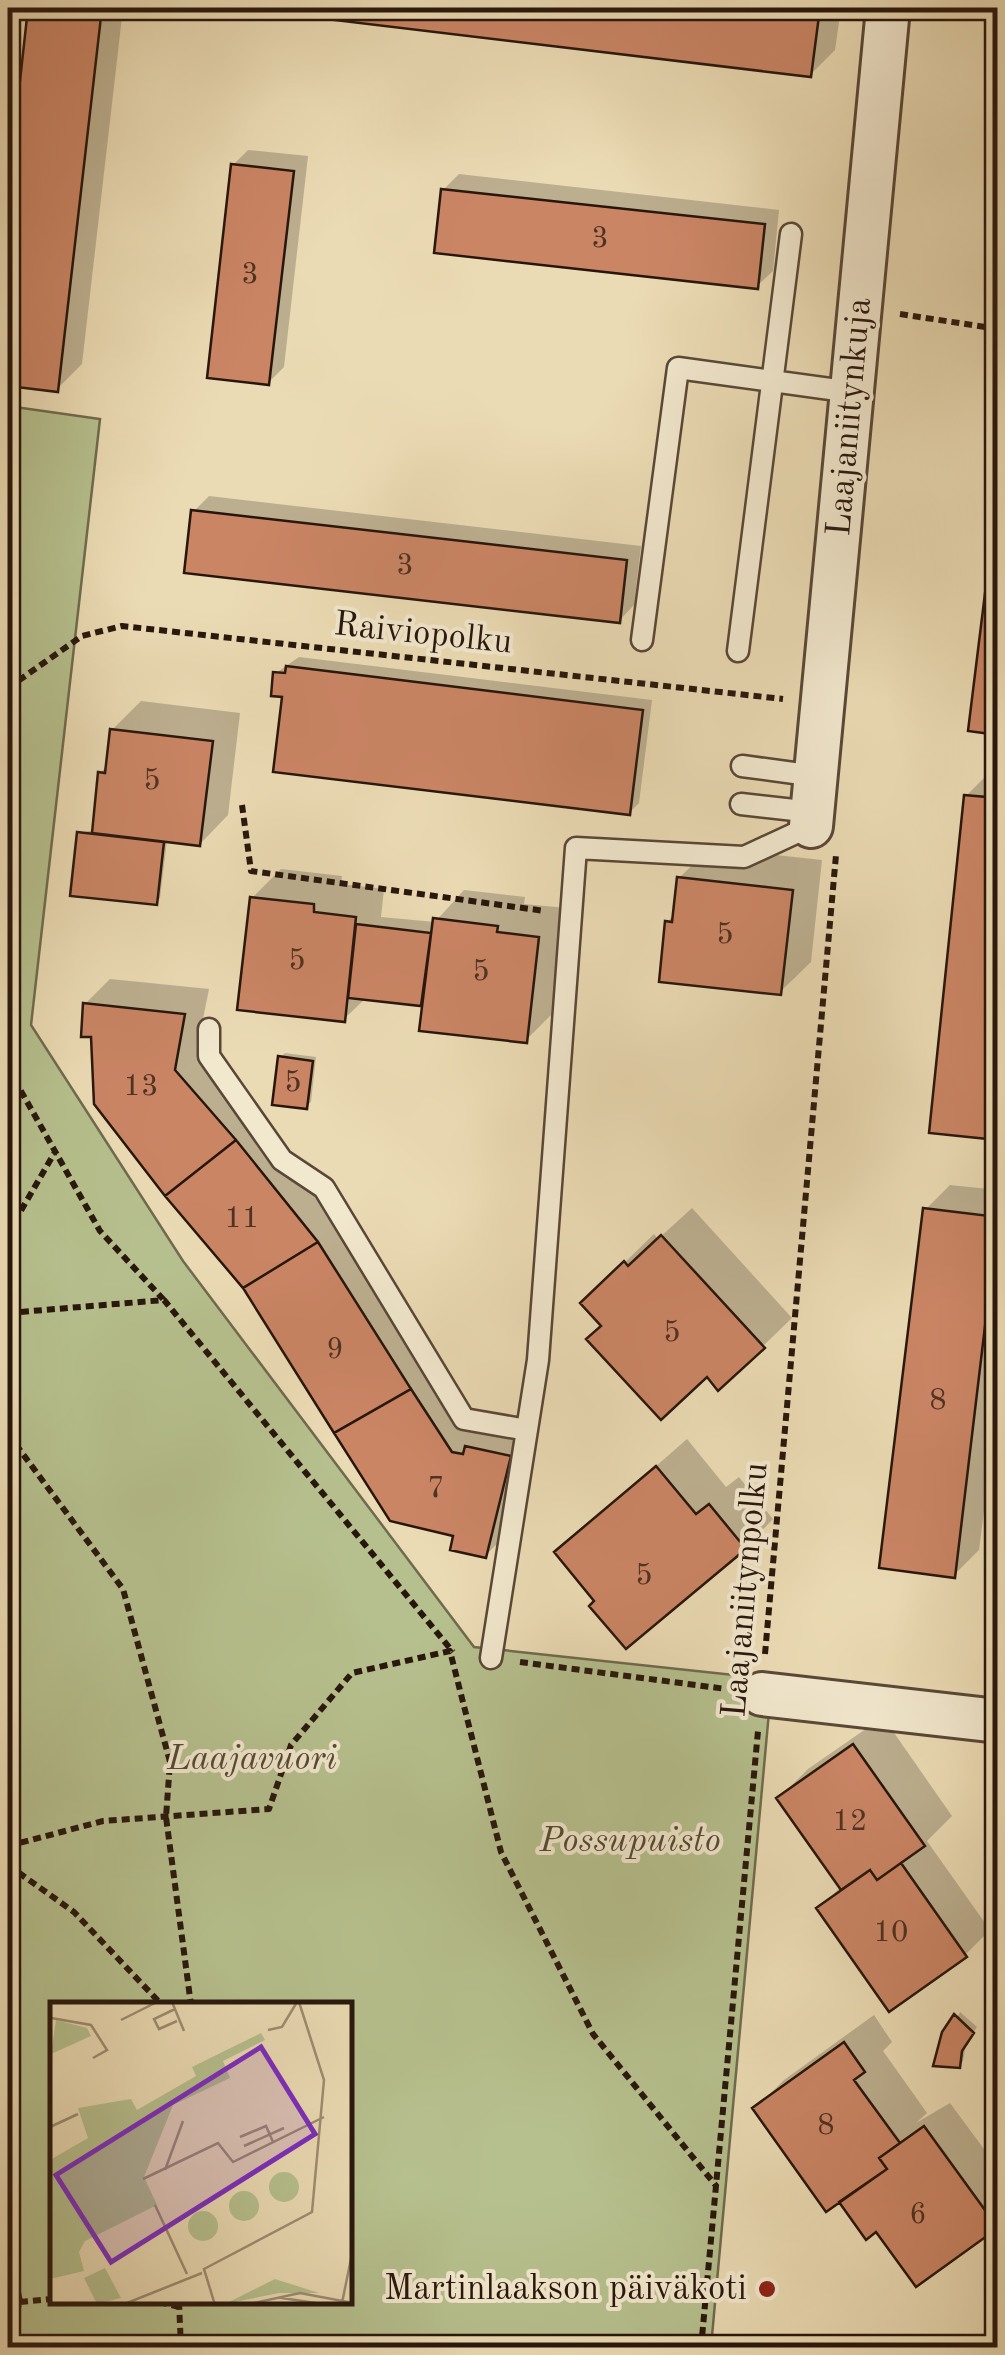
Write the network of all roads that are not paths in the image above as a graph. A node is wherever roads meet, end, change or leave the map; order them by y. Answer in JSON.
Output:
{"nodes":[{"id":1,"x":888,"y":8,"type":"edge"},
{"id":2,"x":792,"y":234,"type":"dead end"},
{"id":3,"x":772,"y":381,"type":"junction"},
{"id":4,"x":852,"y":392,"type":"junction"},
{"id":5,"x":642,"y":640,"type":"dead end"},
{"id":6,"x":738,"y":650,"type":"dead end"},
{"id":7,"x":742,"y":766,"type":"dead end"},
{"id":8,"x":741,"y":804,"type":"dead end"},
{"id":9,"x":819,"y":813,"type":"junction"},
{"id":10,"x":210,"y":1029,"type":"dead end"},
{"id":11,"x":527,"y":1430,"type":"junction"},
{"id":12,"x":491,"y":1658,"type":"road end"},
{"id":13,"x":762,"y":1694,"type":"road end"},
{"id":14,"x":998,"y":1721,"type":"edge"}],
"edges":[{"from":1,"to":4,"type":"street","name":"Laajaniitynkuja"},
{"from":2,"to":3,"type":"lane"},
{"from":3,"to":4,"type":"lane"},
{"from":3,"to":5,"type":"lane"},
{"from":3,"to":6,"type":"lane"},
{"from":4,"to":9,"type":"street","name":"Laajaniitynkuja"},
{"from":7,"to":9,"type":"lane"},
{"from":8,"to":9,"type":"lane"},
{"from":9,"to":11,"type":"lane"},
{"from":10,"to":11,"type":"lane"},
{"from":11,"to":12,"type":"lane"},
{"from":13,"to":14,"type":"street"}]}
